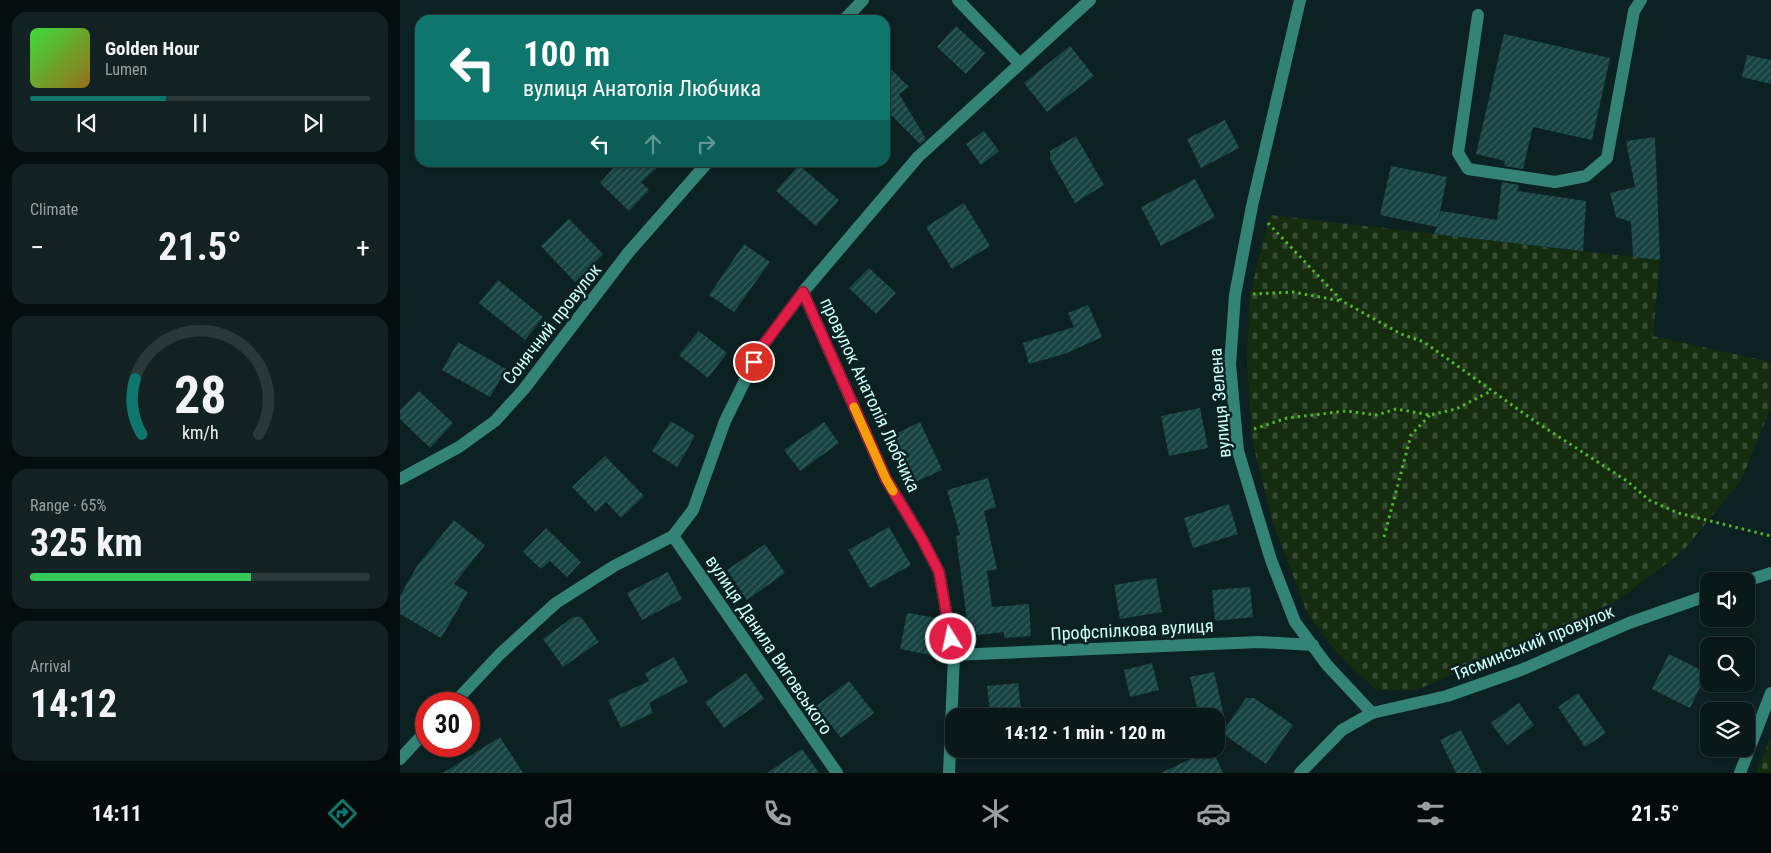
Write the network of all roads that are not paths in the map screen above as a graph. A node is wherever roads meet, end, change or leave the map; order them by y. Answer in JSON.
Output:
{"nodes":[{"id":1,"x":863,"y":0,"type":"edge"},
{"id":2,"x":958,"y":0,"type":"edge"},
{"id":3,"x":1090,"y":0,"type":"edge"},
{"id":4,"x":1300,"y":0,"type":"edge"},
{"id":5,"x":1641,"y":0,"type":"edge"},
{"id":6,"x":849,"y":15,"type":"edge"},
{"id":7,"x":1478,"y":15,"type":"dead end"},
{"id":8,"x":1019,"y":63,"type":"junction"},
{"id":9,"x":704,"y":167,"type":"edge"},
{"id":10,"x":803,"y":292,"type":"junction"},
{"id":11,"x":400,"y":479,"type":"edge"},
{"id":12,"x":673,"y":536,"type":"junction"},
{"id":13,"x":1771,"y":573,"type":"edge"},
{"id":14,"x":1755,"y":579,"type":"edge"},
{"id":15,"x":1700,"y":598,"type":"edge"},
{"id":16,"x":1313,"y":646,"type":"junction"},
{"id":17,"x":954,"y":655,"type":"junction"},
{"id":18,"x":464,"y":692,"type":"edge"},
{"id":19,"x":1771,"y":693,"type":"edge"},
{"id":20,"x":1372,"y":713,"type":"junction"},
{"id":21,"x":415,"y":743,"type":"edge"},
{"id":22,"x":400,"y":759,"type":"edge"},
{"id":23,"x":837,"y":773,"type":"edge"},
{"id":24,"x":949,"y":773,"type":"edge"},
{"id":25,"x":1300,"y":773,"type":"edge"},
{"id":26,"x":1740,"y":773,"type":"edge"}],
"edges":[{"from":1,"to":6,"type":"street"},
{"from":2,"to":8,"type":"street"},
{"from":3,"to":8,"type":"street"},
{"from":4,"to":16,"type":"street","name":"вулиця Зелена"},
{"from":5,"to":7,"type":"street"},
{"from":8,"to":10,"type":"street"},
{"from":9,"to":11,"type":"street","name":"Сонячний провулок"},
{"from":10,"to":12,"type":"street"},
{"from":10,"to":17,"type":"street","name":"провулок Анатолія Любчика"},
{"from":12,"to":18,"type":"street"},
{"from":12,"to":23,"type":"street","name":"вулиця Данила Виговського"},
{"from":13,"to":14,"type":"street"},
{"from":15,"to":20,"type":"street","name":"Тясминський провулок"},
{"from":16,"to":17,"type":"street","name":"Профспілкова вулиця"},
{"from":16,"to":20,"type":"street","name":"вулиця Зелена"},
{"from":17,"to":24,"type":"street","name":"провулок Анатолія Любчика"},
{"from":19,"to":26,"type":"street"},
{"from":20,"to":25,"type":"street","name":"Тясминський провулок"},
{"from":21,"to":22,"type":"street"}]}
